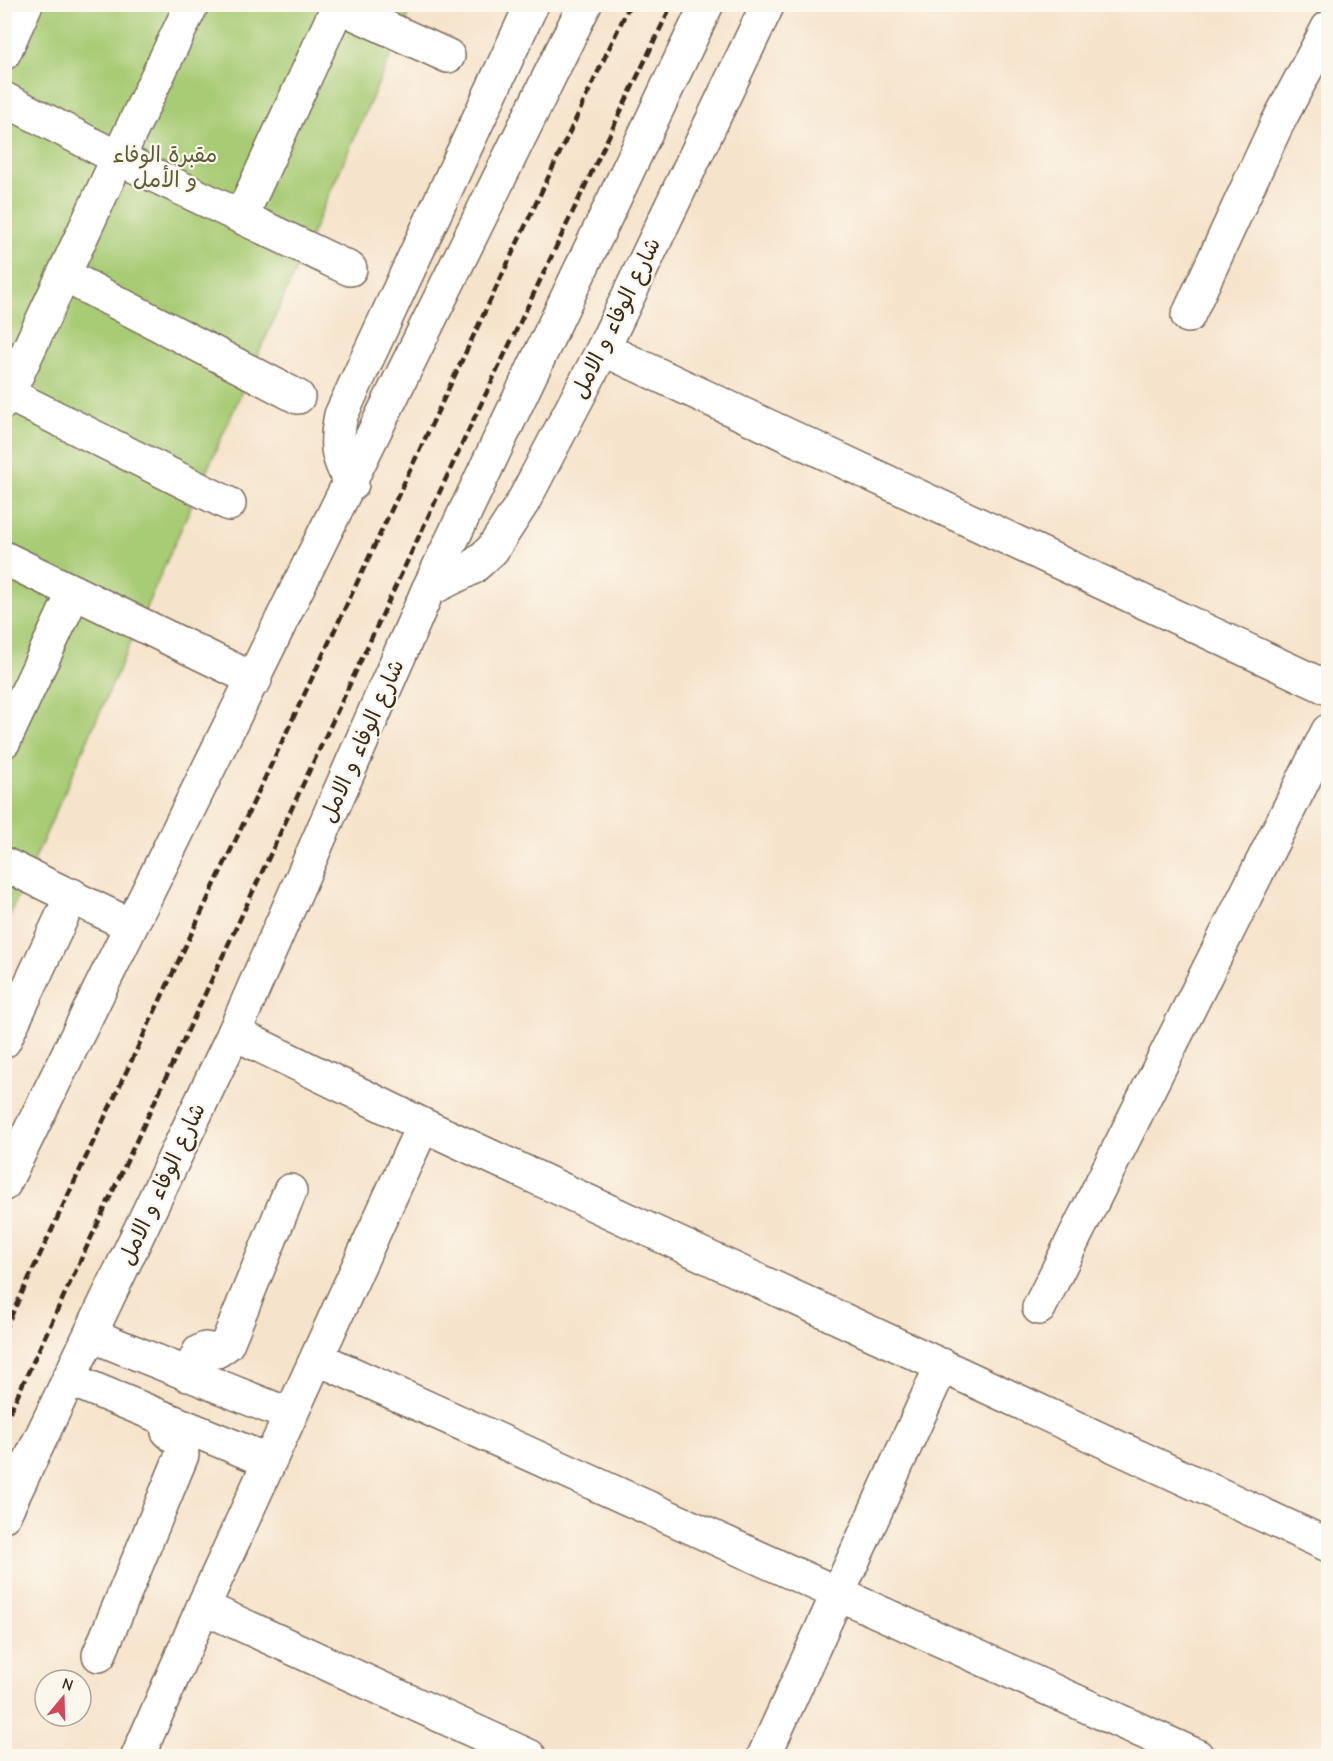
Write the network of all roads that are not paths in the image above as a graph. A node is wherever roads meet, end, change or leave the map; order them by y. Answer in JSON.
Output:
{"nodes":[{"id":1,"x":26,"y":4,"type":"edge"},
{"id":2,"x":192,"y":4,"type":"edge"},
{"id":3,"x":532,"y":4,"type":"edge"},
{"id":4,"x":585,"y":4,"type":"edge"},
{"id":5,"x":707,"y":4,"type":"edge"},
{"id":6,"x":768,"y":4,"type":"edge"},
{"id":7,"x":336,"y":5,"type":"edge"},
{"id":8,"x":1329,"y":28,"type":"edge"},
{"id":9,"x":4,"y":53,"type":"edge"},
{"id":10,"x":448,"y":56,"type":"dead end"},
{"id":11,"x":4,"y":99,"type":"edge"},
{"id":12,"x":118,"y":158,"type":"junction"},
{"id":13,"x":241,"y":217,"type":"junction"},
{"id":14,"x":350,"y":269,"type":"dead end"},
{"id":15,"x":64,"y":275,"type":"junction"},
{"id":16,"x":1188,"y":316,"type":"dead end"},
{"id":17,"x":603,"y":349,"type":"junction"},
{"id":18,"x":6,"y":396,"type":"edge"},
{"id":19,"x":298,"y":398,"type":"dead end"},
{"id":20,"x":352,"y":484,"type":"junction"},
{"id":21,"x":229,"y":504,"type":"dead end"},
{"id":22,"x":4,"y":558,"type":"edge"},
{"id":23,"x":428,"y":590,"type":"junction"},
{"id":24,"x":74,"y":592,"type":"junction"},
{"id":25,"x":255,"y":680,"type":"junction"},
{"id":26,"x":1329,"y":688,"type":"edge"},
{"id":27,"x":1329,"y":731,"type":"edge"},
{"id":28,"x":4,"y":741,"type":"edge"},
{"id":29,"x":4,"y":864,"type":"edge"},
{"id":30,"x":72,"y":895,"type":"junction"},
{"id":31,"x":130,"y":925,"type":"junction"},
{"id":32,"x":234,"y":1033,"type":"junction"},
{"id":33,"x":5,"y":1036,"type":"edge"},
{"id":34,"x":423,"y":1125,"type":"junction"},
{"id":35,"x":5,"y":1181,"type":"edge"},
{"id":36,"x":290,"y":1191,"type":"dead end"},
{"id":37,"x":1039,"y":1308,"type":"dead end"},
{"id":38,"x":91,"y":1335,"type":"junction"},
{"id":39,"x":317,"y":1358,"type":"junction"},
{"id":40,"x":942,"y":1365,"type":"junction"},
{"id":41,"x":197,"y":1378,"type":"junction"},
{"id":42,"x":69,"y":1379,"type":"junction"},
{"id":43,"x":290,"y":1415,"type":"junction"},
{"id":44,"x":179,"y":1424,"type":"junction"},
{"id":45,"x":269,"y":1461,"type":"junction"},
{"id":46,"x":4,"y":1515,"type":"edge"},
{"id":47,"x":1329,"y":1545,"type":"edge"},
{"id":48,"x":838,"y":1594,"type":"junction"},
{"id":49,"x":202,"y":1607,"type":"junction"},
{"id":50,"x":99,"y":1655,"type":"dead end"},
{"id":51,"x":138,"y":1756,"type":"edge"},
{"id":52,"x":529,"y":1756,"type":"edge"},
{"id":53,"x":764,"y":1756,"type":"edge"},
{"id":54,"x":1197,"y":1756,"type":"edge"}],
"edges":[{"from":1,"to":9,"type":"street"},
{"from":2,"to":12,"type":"street"},
{"from":3,"to":20,"type":"street"},
{"from":4,"to":20,"type":"street"},
{"from":5,"to":23,"type":"street"},
{"from":6,"to":17,"type":"street","name":"شارع الوفاء و الامل"},
{"from":7,"to":10,"type":"street"},
{"from":7,"to":13,"type":"street"},
{"from":8,"to":16,"type":"street"},
{"from":11,"to":12,"type":"street"},
{"from":12,"to":13,"type":"street"},
{"from":12,"to":15,"type":"street"},
{"from":13,"to":14,"type":"street"},
{"from":15,"to":18,"type":"street"},
{"from":15,"to":19,"type":"street"},
{"from":17,"to":23,"type":"street","name":"شارع الوفاء و الامل"},
{"from":17,"to":26,"type":"street"},
{"from":18,"to":21,"type":"street"},
{"from":20,"to":25,"type":"street"},
{"from":22,"to":24,"type":"street"},
{"from":23,"to":32,"type":"street","name":"شارع الوفاء و الامل"},
{"from":24,"to":25,"type":"street"},
{"from":24,"to":28,"type":"street"},
{"from":25,"to":31,"type":"street"},
{"from":27,"to":37,"type":"street"},
{"from":29,"to":30,"type":"street"},
{"from":30,"to":31,"type":"street"},
{"from":30,"to":33,"type":"street"},
{"from":31,"to":35,"type":"street"},
{"from":32,"to":34,"type":"street"},
{"from":32,"to":38,"type":"street","name":"شارع الوفاء و الامل"},
{"from":34,"to":39,"type":"street"},
{"from":34,"to":40,"type":"street"},
{"from":36,"to":41,"type":"street"},
{"from":38,"to":41,"type":"street"},
{"from":38,"to":42,"type":"street","name":"شارع الوفاء و الامل"},
{"from":39,"to":43,"type":"street"},
{"from":39,"to":48,"type":"street"},
{"from":40,"to":47,"type":"street"},
{"from":40,"to":48,"type":"street"},
{"from":41,"to":43,"type":"street"},
{"from":41,"to":44,"type":"street"},
{"from":42,"to":44,"type":"street"},
{"from":42,"to":46,"type":"street","name":"شارع الوفاء و الامل"},
{"from":43,"to":45,"type":"street"},
{"from":44,"to":45,"type":"street"},
{"from":44,"to":50,"type":"street"},
{"from":45,"to":49,"type":"street"},
{"from":48,"to":53,"type":"street"},
{"from":48,"to":54,"type":"street"},
{"from":49,"to":51,"type":"street"},
{"from":49,"to":52,"type":"street"}]}
